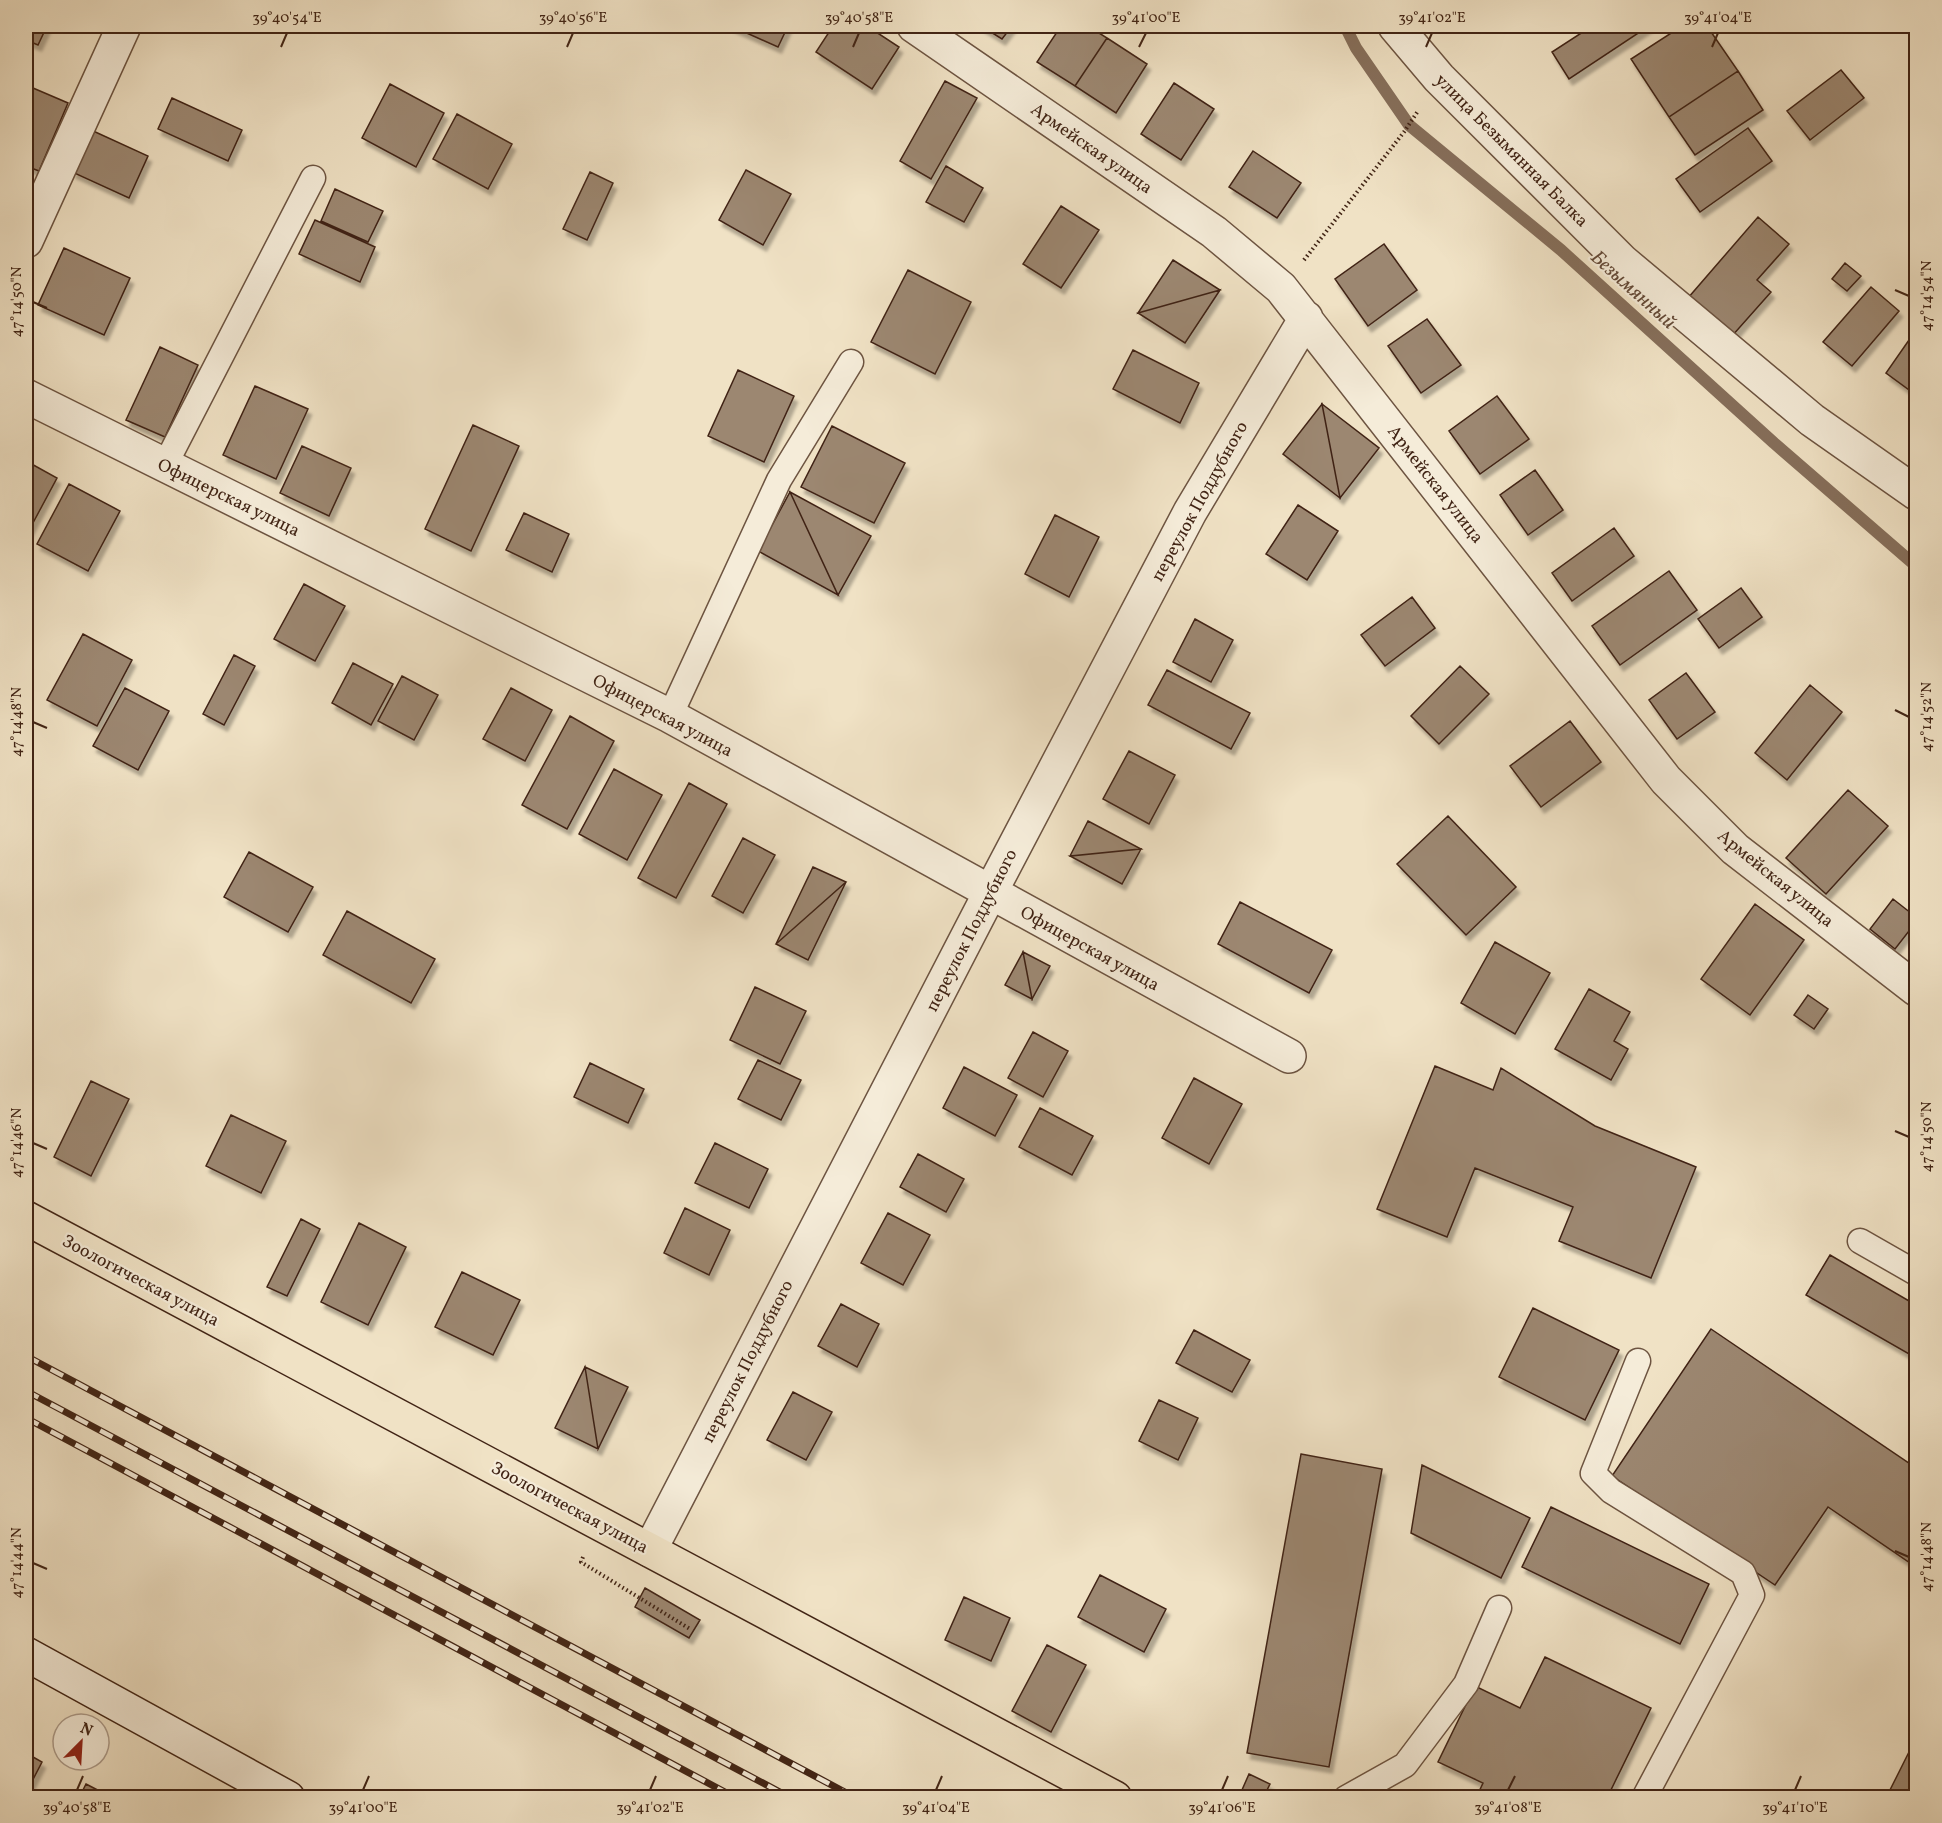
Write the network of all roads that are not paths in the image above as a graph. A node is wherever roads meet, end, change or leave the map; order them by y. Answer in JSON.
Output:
{"nodes":[{"id":1,"x":124,"y":26,"type":"edge"},
{"id":2,"x":914,"y":26,"type":"edge"},
{"id":3,"x":1395,"y":26,"type":"edge"},
{"id":4,"x":313,"y":178,"type":"dead end"},
{"id":5,"x":26,"y":241,"type":"edge"},
{"id":6,"x":1306,"y":318,"type":"junction"},
{"id":7,"x":852,"y":362,"type":"dead end"},
{"id":8,"x":26,"y":396,"type":"edge"},
{"id":9,"x":165,"y":465,"type":"junction"},
{"id":10,"x":1917,"y":493,"type":"edge"},
{"id":11,"x":670,"y":716,"type":"junction"},
{"id":12,"x":990,"y":894,"type":"junction"},
{"id":13,"x":1917,"y":989,"type":"edge"},
{"id":14,"x":1289,"y":1056,"type":"dead end"},
{"id":15,"x":26,"y":1218,"type":"edge"},
{"id":16,"x":1860,"y":1241,"type":"dead end"},
{"id":17,"x":1917,"y":1273,"type":"edge"},
{"id":18,"x":1638,"y":1361,"type":"dead end"},
{"id":19,"x":650,"y":1550,"type":"junction"},
{"id":20,"x":1499,"y":1608,"type":"dead end"},
{"id":21,"x":26,"y":1654,"type":"edge"},
{"id":22,"x":288,"y":1797,"type":"edge"},
{"id":23,"x":1115,"y":1797,"type":"edge"},
{"id":24,"x":1346,"y":1797,"type":"edge"},
{"id":25,"x":1644,"y":1797,"type":"edge"}],
"edges":[{"from":1,"to":5,"type":"street"},
{"from":2,"to":6,"type":"street","name":"Армейская улица"},
{"from":3,"to":10,"type":"street","name":"улица Безымянная Балка"},
{"from":4,"to":9,"type":"lane"},
{"from":6,"to":12,"type":"street","name":"переулок Поддубного"},
{"from":6,"to":13,"type":"street","name":"Армейская улица"},
{"from":7,"to":11,"type":"lane"},
{"from":8,"to":9,"type":"street","name":"Офицерская улица"},
{"from":9,"to":11,"type":"street","name":"Офицерская улица"},
{"from":11,"to":12,"type":"street","name":"Офицерская улица"},
{"from":12,"to":14,"type":"street","name":"Офицерская улица"},
{"from":12,"to":19,"type":"street","name":"переулок Поддубного"},
{"from":15,"to":19,"type":"main road","name":"Зоологическая улица"},
{"from":16,"to":17,"type":"lane"},
{"from":18,"to":25,"type":"lane"},
{"from":19,"to":23,"type":"main road","name":"Зоологическая улица"},
{"from":20,"to":24,"type":"lane"},
{"from":21,"to":22,"type":"street"}]}
